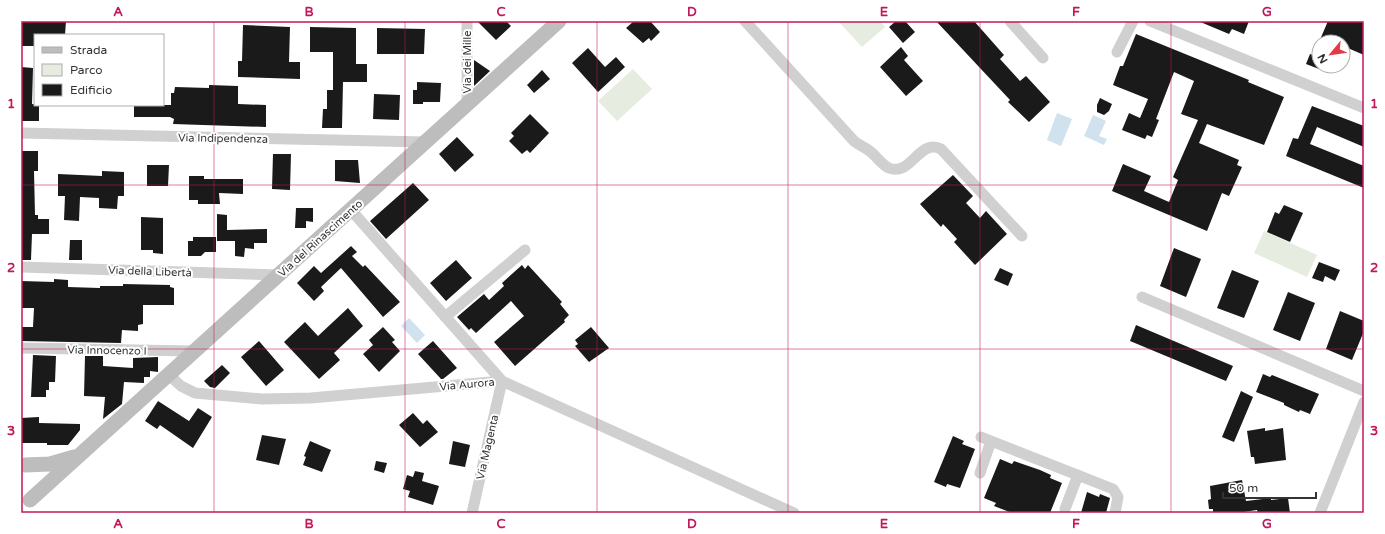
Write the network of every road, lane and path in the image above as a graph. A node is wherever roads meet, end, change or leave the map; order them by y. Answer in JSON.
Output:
{"nodes":[{"id":1,"x":467,"y":21,"type":"edge"},
{"id":2,"x":559,"y":21,"type":"edge"},
{"id":3,"x":745,"y":21,"type":"edge"},
{"id":4,"x":1010,"y":21,"type":"edge"},
{"id":5,"x":1134,"y":21,"type":"edge"},
{"id":6,"x":1150,"y":21,"type":"edge"},
{"id":7,"x":1117,"y":52,"type":"dead end"},
{"id":8,"x":1042,"y":58,"type":"dead end"},
{"id":9,"x":467,"y":104,"type":"junction"},
{"id":10,"x":1364,"y":108,"type":"edge"},
{"id":11,"x":21,"y":134,"type":"edge"},
{"id":12,"x":425,"y":142,"type":"junction"},
{"id":13,"x":351,"y":210,"type":"junction"},
{"id":14,"x":1022,"y":236,"type":"dead end"},
{"id":15,"x":525,"y":250,"type":"dead end"},
{"id":16,"x":21,"y":267,"type":"edge"},
{"id":17,"x":279,"y":275,"type":"junction"},
{"id":18,"x":1142,"y":297,"type":"dead end"},
{"id":19,"x":445,"y":317,"type":"junction"},
{"id":20,"x":21,"y":348,"type":"edge"},
{"id":21,"x":193,"y":351,"type":"junction"},
{"id":22,"x":168,"y":374,"type":"junction"},
{"id":23,"x":502,"y":381,"type":"junction"},
{"id":24,"x":1364,"y":391,"type":"edge"},
{"id":25,"x":1364,"y":402,"type":"edge"},
{"id":26,"x":81,"y":454,"type":"junction"},
{"id":27,"x":23,"y":464,"type":"edge"},
{"id":28,"x":980,"y":473,"type":"dead end"},
{"id":29,"x":1078,"y":475,"type":"junction"},
{"id":30,"x":24,"y":504,"type":"edge"},
{"id":31,"x":1065,"y":509,"type":"dead end"},
{"id":32,"x":472,"y":513,"type":"edge"},
{"id":33,"x":794,"y":513,"type":"edge"},
{"id":34,"x":1115,"y":513,"type":"edge"},
{"id":35,"x":1320,"y":513,"type":"edge"}],
"edges":[{"from":1,"to":9,"type":"street","name":"Via dei Mille"},
{"from":2,"to":9,"type":"street","name":"Via del Rinascimento"},
{"from":3,"to":14,"type":"street"},
{"from":4,"to":8,"type":"street"},
{"from":5,"to":7,"type":"street"},
{"from":6,"to":10,"type":"street"},
{"from":9,"to":12,"type":"street","name":"Via del Rinascimento"},
{"from":11,"to":12,"type":"street","name":"Via Indipendenza"},
{"from":12,"to":13,"type":"street","name":"Via del Rinascimento"},
{"from":13,"to":17,"type":"street","name":"Via del Rinascimento"},
{"from":13,"to":19,"type":"street"},
{"from":15,"to":19,"type":"street"},
{"from":16,"to":17,"type":"street","name":"Via della Libertà"},
{"from":17,"to":21,"type":"street","name":"Via del Rinascimento"},
{"from":18,"to":24,"type":"street"},
{"from":19,"to":23,"type":"street"},
{"from":20,"to":21,"type":"street","name":"Via Innocenzo I"},
{"from":21,"to":22,"type":"street","name":"Via del Rinascimento"},
{"from":22,"to":23,"type":"street","name":"Via Aurora"},
{"from":22,"to":26,"type":"street","name":"Via del Rinascimento"},
{"from":23,"to":32,"type":"street","name":"Via Magenta"},
{"from":23,"to":33,"type":"street","name":"Via Aurora"},
{"from":25,"to":35,"type":"street"},
{"from":26,"to":27,"type":"street","name":"Via del Rinascimento"},
{"from":26,"to":30,"type":"street","name":"Via del Rinascimento"},
{"from":27,"to":30,"type":"street"},
{"from":28,"to":29,"type":"street"},
{"from":29,"to":31,"type":"street"},
{"from":29,"to":34,"type":"street"}]}
